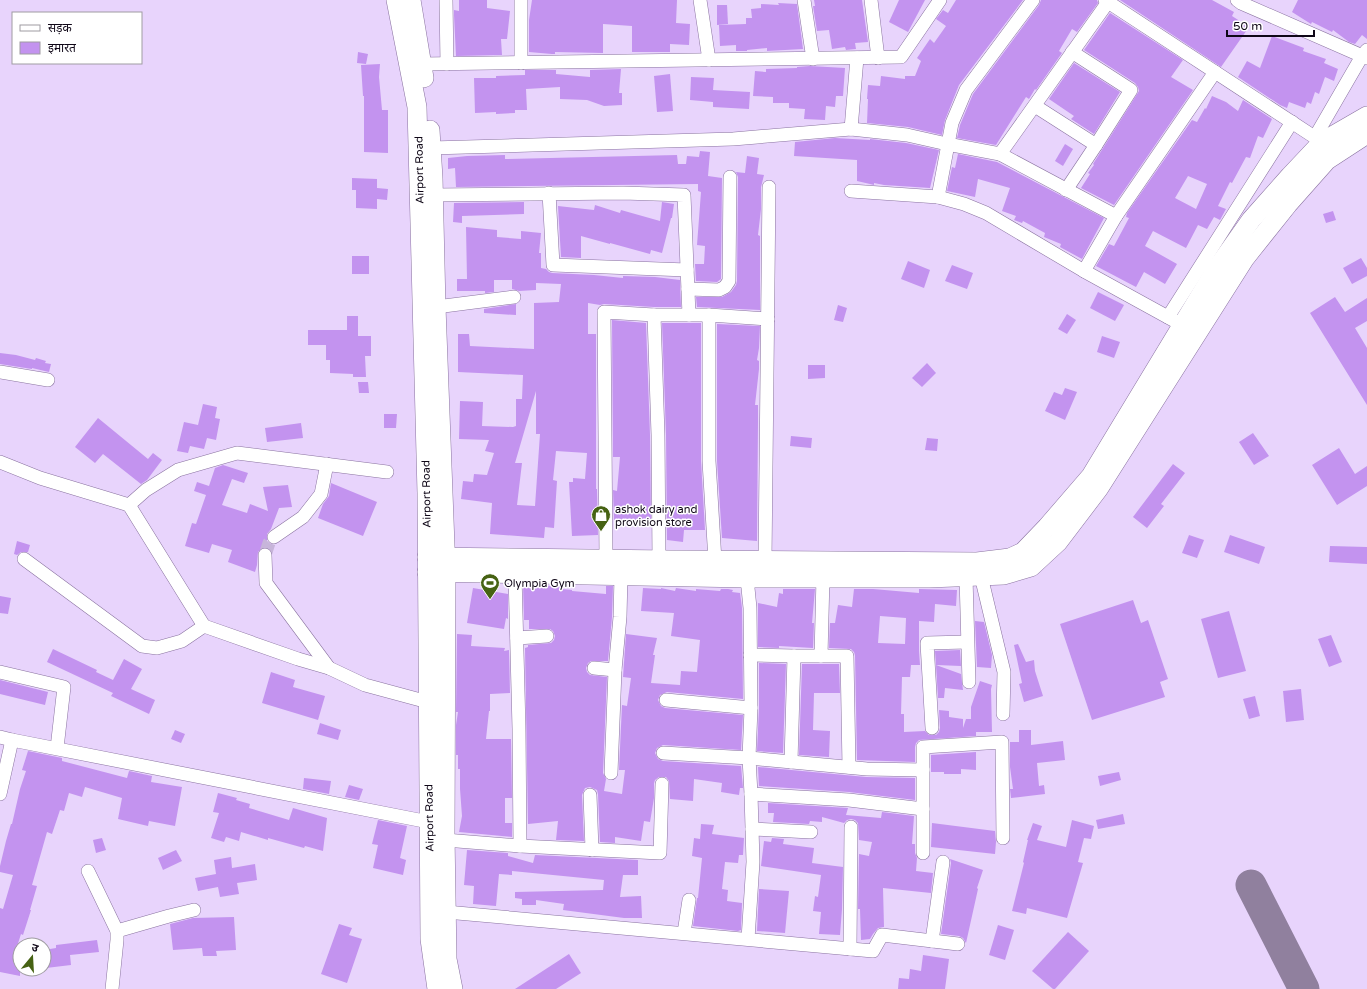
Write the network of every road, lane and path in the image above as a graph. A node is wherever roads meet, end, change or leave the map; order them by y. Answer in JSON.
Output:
{"nodes":[{"id":1,"x":396,"y":0,"type":"edge"},
{"id":2,"x":411,"y":0,"type":"edge"},
{"id":3,"x":446,"y":0,"type":"edge"},
{"id":4,"x":521,"y":0,"type":"edge"},
{"id":5,"x":700,"y":0,"type":"edge"},
{"id":6,"x":804,"y":0,"type":"edge"},
{"id":7,"x":871,"y":0,"type":"edge"},
{"id":8,"x":940,"y":0,"type":"edge"},
{"id":9,"x":1033,"y":0,"type":"edge"},
{"id":10,"x":1237,"y":0,"type":"edge"},
{"id":11,"x":1106,"y":1,"type":"edge"},
{"id":12,"x":1072,"y":52,"type":"junction"},
{"id":13,"x":1365,"y":54,"type":"edge"},
{"id":14,"x":857,"y":58,"type":"junction"},
{"id":15,"x":878,"y":58,"type":"junction"},
{"id":16,"x":813,"y":59,"type":"junction"},
{"id":17,"x":709,"y":60,"type":"junction"},
{"id":18,"x":521,"y":63,"type":"junction"},
{"id":19,"x":422,"y":64,"type":"junction"},
{"id":20,"x":447,"y":64,"type":"junction"},
{"id":21,"x":1216,"y":72,"type":"junction"},
{"id":22,"x":1035,"y":106,"type":"junction"},
{"id":23,"x":1367,"y":116,"type":"edge"},
{"id":24,"x":1292,"y":122,"type":"junction"},
{"id":25,"x":851,"y":129,"type":"junction"},
{"id":26,"x":1367,"y":134,"type":"edge"},
{"id":27,"x":1319,"y":139,"type":"junction"},
{"id":28,"x":947,"y":144,"type":"junction"},
{"id":29,"x":1096,"y":145,"type":"junction"},
{"id":30,"x":431,"y":148,"type":"junction"},
{"id":31,"x":1000,"y":154,"type":"junction"},
{"id":32,"x":730,"y":177,"type":"dead end"},
{"id":33,"x":769,"y":187,"type":"dead end"},
{"id":34,"x":1066,"y":190,"type":"junction"},
{"id":35,"x":851,"y":191,"type":"dead end"},
{"id":36,"x":549,"y":193,"type":"junction"},
{"id":37,"x":434,"y":195,"type":"junction"},
{"id":38,"x":938,"y":197,"type":"junction"},
{"id":39,"x":1116,"y":216,"type":"junction"},
{"id":40,"x":687,"y":270,"type":"junction"},
{"id":41,"x":1084,"y":271,"type":"junction"},
{"id":42,"x":688,"y":289,"type":"junction"},
{"id":43,"x":514,"y":297,"type":"dead end"},
{"id":44,"x":436,"y":307,"type":"junction"},
{"id":45,"x":654,"y":315,"type":"junction"},
{"id":46,"x":689,"y":315,"type":"junction"},
{"id":47,"x":709,"y":316,"type":"junction"},
{"id":48,"x":768,"y":319,"type":"junction"},
{"id":49,"x":1175,"y":321,"type":"junction"},
{"id":50,"x":0,"y":372,"type":"edge"},
{"id":51,"x":48,"y":380,"type":"dead end"},
{"id":52,"x":0,"y":462,"type":"edge"},
{"id":53,"x":327,"y":464,"type":"junction"},
{"id":54,"x":387,"y":472,"type":"dead end"},
{"id":55,"x":129,"y":505,"type":"junction"},
{"id":56,"x":274,"y":537,"type":"tunnel mouth"},
{"id":57,"x":265,"y":555,"type":"tunnel mouth"},
{"id":58,"x":24,"y":559,"type":"dead end"},
{"id":59,"x":606,"y":559,"type":"junction"},
{"id":60,"x":659,"y":560,"type":"junction"},
{"id":61,"x":715,"y":561,"type":"junction"},
{"id":62,"x":765,"y":561,"type":"junction"},
{"id":63,"x":427,"y":564,"type":"junction"},
{"id":64,"x":446,"y":565,"type":"junction"},
{"id":65,"x":515,"y":574,"type":"junction"},
{"id":66,"x":621,"y":576,"type":"junction"},
{"id":67,"x":973,"y":576,"type":"junction"},
{"id":68,"x":747,"y":578,"type":"junction"},
{"id":69,"x":823,"y":578,"type":"junction"},
{"id":70,"x":204,"y":626,"type":"junction"},
{"id":71,"x":547,"y":636,"type":"dead end"},
{"id":72,"x":517,"y":638,"type":"junction"},
{"id":73,"x":967,"y":642,"type":"junction"},
{"id":74,"x":750,"y":655,"type":"junction"},
{"id":75,"x":794,"y":656,"type":"junction"},
{"id":76,"x":821,"y":656,"type":"junction"},
{"id":77,"x":329,"y":668,"type":"junction"},
{"id":78,"x":594,"y":668,"type":"dead end"},
{"id":79,"x":615,"y":670,"type":"junction"},
{"id":80,"x":0,"y":672,"type":"edge"},
{"id":81,"x":969,"y":682,"type":"dead end"},
{"id":82,"x":666,"y":700,"type":"dead end"},
{"id":83,"x":428,"y":702,"type":"junction"},
{"id":84,"x":751,"y":708,"type":"junction"},
{"id":85,"x":1003,"y":714,"type":"dead end"},
{"id":86,"x":932,"y":728,"type":"dead end"},
{"id":87,"x":6,"y":738,"type":"edge"},
{"id":88,"x":57,"y":748,"type":"junction"},
{"id":89,"x":663,"y":753,"type":"dead end"},
{"id":90,"x":749,"y":758,"type":"junction"},
{"id":91,"x":791,"y":762,"type":"junction"},
{"id":92,"x":849,"y":767,"type":"junction"},
{"id":93,"x":923,"y":770,"type":"junction"},
{"id":94,"x":611,"y":772,"type":"dead end"},
{"id":95,"x":662,"y":784,"type":"dead end"},
{"id":96,"x":0,"y":794,"type":"edge"},
{"id":97,"x":751,"y":794,"type":"junction"},
{"id":98,"x":590,"y":796,"type":"dead end"},
{"id":99,"x":923,"y":809,"type":"junction"},
{"id":100,"x":429,"y":822,"type":"junction"},
{"id":101,"x":850,"y":827,"type":"dead end"},
{"id":102,"x":752,"y":829,"type":"junction"},
{"id":103,"x":811,"y":832,"type":"dead end"},
{"id":104,"x":1003,"y":838,"type":"dead end"},
{"id":105,"x":445,"y":840,"type":"junction"},
{"id":106,"x":520,"y":846,"type":"junction"},
{"id":107,"x":592,"y":850,"type":"junction"},
{"id":108,"x":924,"y":853,"type":"dead end"},
{"id":109,"x":943,"y":862,"type":"dead end"},
{"id":110,"x":88,"y":871,"type":"dead end"},
{"id":111,"x":689,"y":900,"type":"dead end"},
{"id":112,"x":194,"y":910,"type":"dead end"},
{"id":113,"x":446,"y":912,"type":"junction"},
{"id":114,"x":117,"y":931,"type":"junction"},
{"id":115,"x":684,"y":933,"type":"junction"},
{"id":116,"x":748,"y":939,"type":"junction"},
{"id":117,"x":932,"y":941,"type":"junction"},
{"id":118,"x":958,"y":944,"type":"dead end"},
{"id":119,"x":850,"y":949,"type":"junction"},
{"id":120,"x":112,"y":989,"type":"edge"},
{"id":121,"x":437,"y":989,"type":"edge"},
{"id":122,"x":453,"y":989,"type":"edge"}],
"edges":[{"from":1,"to":63,"type":"main road","name":"Airport Road"},
{"from":2,"to":19,"type":"main road","name":"Airport Road"},
{"from":3,"to":20,"type":"street"},
{"from":4,"to":18,"type":"street"},
{"from":5,"to":17,"type":"street"},
{"from":6,"to":16,"type":"street"},
{"from":7,"to":15,"type":"street"},
{"from":8,"to":15,"type":"street"},
{"from":9,"to":28,"type":"street"},
{"from":10,"to":13,"type":"street"},
{"from":11,"to":12,"type":"street"},
{"from":11,"to":21,"type":"street"},
{"from":12,"to":22,"type":"street"},
{"from":12,"to":29,"type":"street"},
{"from":13,"to":27,"type":"street"},
{"from":14,"to":15,"type":"street"},
{"from":14,"to":16,"type":"street"},
{"from":14,"to":25,"type":"street"},
{"from":16,"to":17,"type":"street"},
{"from":17,"to":18,"type":"street"},
{"from":18,"to":20,"type":"street"},
{"from":19,"to":20,"type":"street"},
{"from":19,"to":30,"type":"main road","name":"Airport Road"},
{"from":21,"to":24,"type":"street"},
{"from":21,"to":39,"type":"street"},
{"from":22,"to":29,"type":"street"},
{"from":22,"to":31,"type":"street"},
{"from":23,"to":27,"type":"main road"},
{"from":24,"to":27,"type":"street"},
{"from":24,"to":49,"type":"street"},
{"from":25,"to":28,"type":"street"},
{"from":25,"to":30,"type":"street"},
{"from":26,"to":67,"type":"main road"},
{"from":27,"to":49,"type":"main road"},
{"from":28,"to":31,"type":"street"},
{"from":28,"to":38,"type":"street"},
{"from":29,"to":34,"type":"street"},
{"from":30,"to":37,"type":"main road","name":"Airport Road"},
{"from":31,"to":34,"type":"street"},
{"from":32,"to":42,"type":"street"},
{"from":33,"to":48,"type":"street"},
{"from":34,"to":39,"type":"street"},
{"from":35,"to":38,"type":"street"},
{"from":36,"to":37,"type":"street"},
{"from":36,"to":40,"type":"street"},
{"from":36,"to":40,"type":"street"},
{"from":37,"to":44,"type":"main road","name":"Airport Road"},
{"from":38,"to":41,"type":"street"},
{"from":39,"to":41,"type":"street"},
{"from":40,"to":42,"type":"street"},
{"from":41,"to":49,"type":"street"},
{"from":42,"to":46,"type":"street"},
{"from":43,"to":44,"type":"street"},
{"from":44,"to":64,"type":"main road","name":"Airport Road"},
{"from":45,"to":46,"type":"street"},
{"from":45,"to":59,"type":"street"},
{"from":45,"to":60,"type":"street"},
{"from":46,"to":47,"type":"street"},
{"from":47,"to":48,"type":"street"},
{"from":47,"to":61,"type":"street"},
{"from":48,"to":62,"type":"street"},
{"from":49,"to":62,"type":"main road"},
{"from":50,"to":51,"type":"street"},
{"from":52,"to":55,"type":"street"},
{"from":53,"to":54,"type":"street"},
{"from":53,"to":55,"type":"street"},
{"from":53,"to":56,"type":"street"},
{"from":55,"to":70,"type":"street"},
{"from":57,"to":77,"type":"street"},
{"from":58,"to":70,"type":"street"},
{"from":59,"to":60,"type":"main road"},
{"from":59,"to":64,"type":"main road"},
{"from":60,"to":61,"type":"main road"},
{"from":61,"to":62,"type":"main road"},
{"from":63,"to":64,"type":"main road"},
{"from":63,"to":83,"type":"main road","name":"Airport Road"},
{"from":64,"to":65,"type":"main road"},
{"from":64,"to":105,"type":"main road","name":"Airport Road"},
{"from":65,"to":66,"type":"main road"},
{"from":65,"to":72,"type":"street"},
{"from":66,"to":68,"type":"main road"},
{"from":66,"to":79,"type":"street"},
{"from":67,"to":69,"type":"main road"},
{"from":67,"to":73,"type":"street"},
{"from":67,"to":85,"type":"street"},
{"from":68,"to":69,"type":"main road"},
{"from":68,"to":74,"type":"street"},
{"from":69,"to":76,"type":"street"},
{"from":70,"to":77,"type":"street"},
{"from":71,"to":72,"type":"street"},
{"from":72,"to":106,"type":"street"},
{"from":73,"to":81,"type":"street"},
{"from":73,"to":86,"type":"street"},
{"from":74,"to":75,"type":"street"},
{"from":74,"to":84,"type":"street"},
{"from":75,"to":76,"type":"street"},
{"from":75,"to":91,"type":"street"},
{"from":76,"to":92,"type":"street"},
{"from":77,"to":83,"type":"street"},
{"from":78,"to":79,"type":"street"},
{"from":79,"to":94,"type":"street"},
{"from":80,"to":88,"type":"street"},
{"from":82,"to":84,"type":"street"},
{"from":83,"to":100,"type":"main road","name":"Airport Road"},
{"from":84,"to":90,"type":"street"},
{"from":87,"to":88,"type":"street"},
{"from":87,"to":96,"type":"street"},
{"from":88,"to":100,"type":"street"},
{"from":89,"to":90,"type":"street"},
{"from":90,"to":91,"type":"street"},
{"from":90,"to":97,"type":"street"},
{"from":91,"to":92,"type":"street"},
{"from":92,"to":93,"type":"street"},
{"from":93,"to":99,"type":"street"},
{"from":93,"to":104,"type":"street"},
{"from":95,"to":107,"type":"street"},
{"from":97,"to":99,"type":"street"},
{"from":97,"to":102,"type":"street"},
{"from":98,"to":107,"type":"street"},
{"from":99,"to":108,"type":"street"},
{"from":100,"to":121,"type":"main road","name":"Airport Road"},
{"from":101,"to":119,"type":"street"},
{"from":102,"to":103,"type":"street"},
{"from":102,"to":116,"type":"street"},
{"from":105,"to":106,"type":"street"},
{"from":105,"to":113,"type":"main road","name":"Airport Road"},
{"from":106,"to":107,"type":"street"},
{"from":109,"to":117,"type":"street"},
{"from":110,"to":114,"type":"street"},
{"from":111,"to":115,"type":"street"},
{"from":112,"to":114,"type":"street"},
{"from":113,"to":115,"type":"street"},
{"from":113,"to":122,"type":"main road","name":"Airport Road"},
{"from":114,"to":120,"type":"street"},
{"from":115,"to":116,"type":"street"},
{"from":116,"to":119,"type":"street"},
{"from":117,"to":118,"type":"street"},
{"from":117,"to":119,"type":"street"}]}
